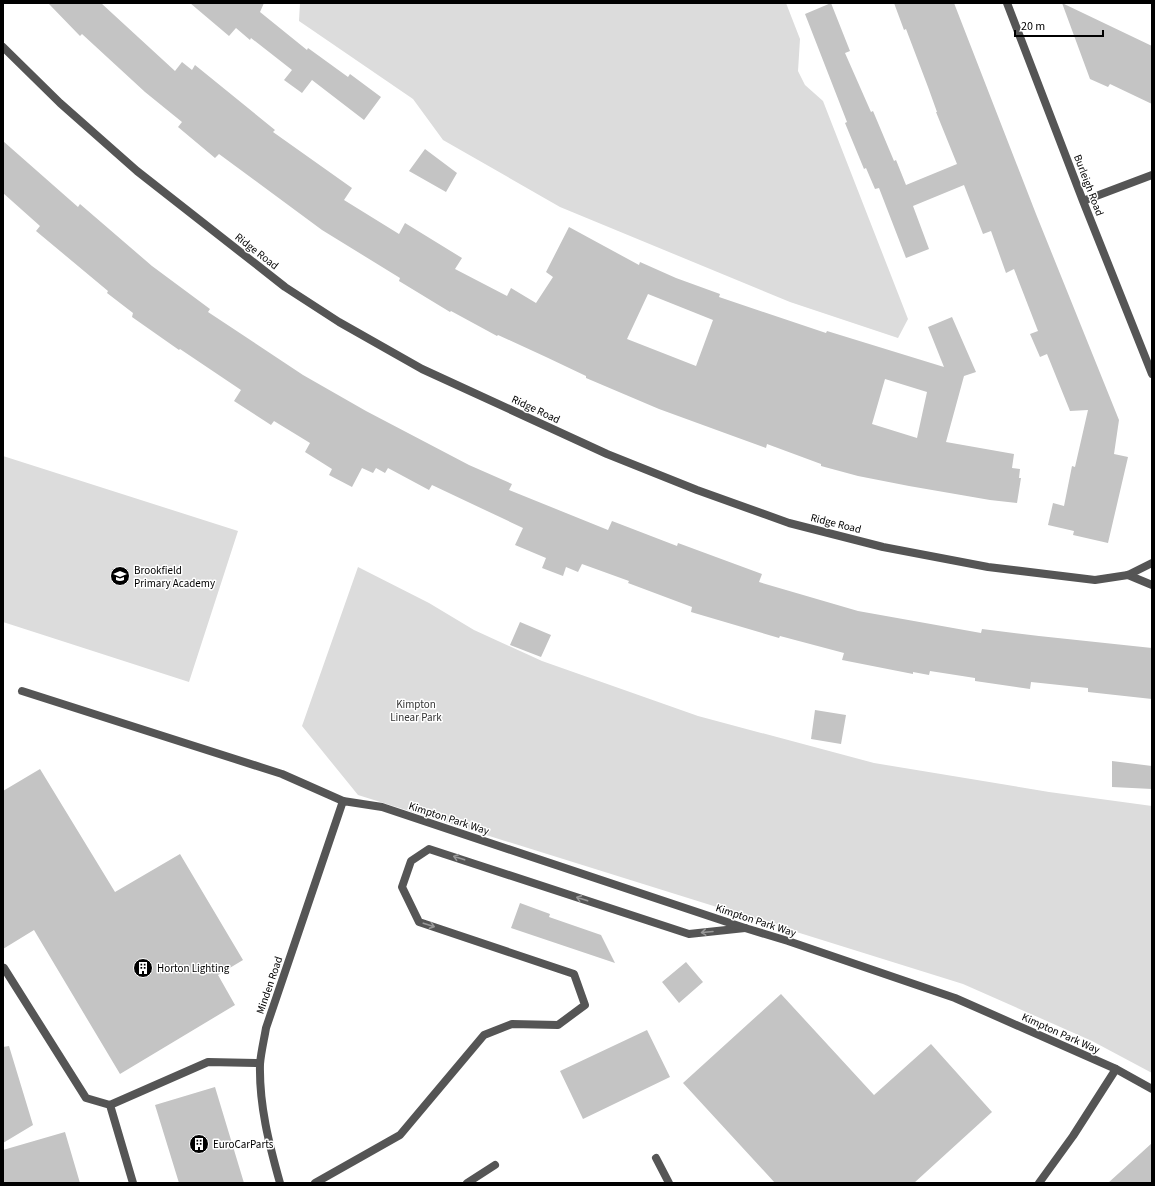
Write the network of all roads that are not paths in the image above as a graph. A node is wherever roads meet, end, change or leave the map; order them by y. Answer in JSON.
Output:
{"nodes":[{"id":1,"x":1007,"y":3,"type":"edge"},
{"id":2,"x":3,"y":47,"type":"edge"},
{"id":3,"x":1152,"y":175,"type":"edge"},
{"id":4,"x":1083,"y":201,"type":"junction"},
{"id":5,"x":1152,"y":374,"type":"edge"},
{"id":6,"x":1152,"y":564,"type":"edge"},
{"id":7,"x":1128,"y":575,"type":"junction"},
{"id":8,"x":1152,"y":585,"type":"edge"},
{"id":9,"x":22,"y":691,"type":"dead end"},
{"id":10,"x":343,"y":801,"type":"junction"},
{"id":11,"x":746,"y":928,"type":"junction"},
{"id":12,"x":4,"y":968,"type":"dead end"},
{"id":13,"x":260,"y":1063,"type":"junction"},
{"id":14,"x":1116,"y":1069,"type":"junction"},
{"id":15,"x":1152,"y":1089,"type":"edge"},
{"id":16,"x":110,"y":1105,"type":"junction"},
{"id":17,"x":656,"y":1158,"type":"dead end"},
{"id":18,"x":495,"y":1165,"type":"dead end"},
{"id":19,"x":133,"y":1183,"type":"edge"},
{"id":20,"x":280,"y":1183,"type":"edge"},
{"id":21,"x":315,"y":1183,"type":"edge"},
{"id":22,"x":467,"y":1183,"type":"edge"},
{"id":23,"x":669,"y":1183,"type":"edge"},
{"id":24,"x":1039,"y":1183,"type":"edge"}],
"edges":[{"from":1,"to":4,"type":"street","name":"Burleigh Road"},
{"from":2,"to":7,"type":"street","name":"Ridge Road"},
{"from":3,"to":4,"type":"street"},
{"from":4,"to":5,"type":"street","name":"Burleigh Road"},
{"from":6,"to":7,"type":"street","name":"Ridge Road"},
{"from":7,"to":8,"type":"street"},
{"from":9,"to":10,"type":"street","name":"Kimpton Park Way"},
{"from":10,"to":11,"type":"street","name":"Kimpton Park Way"},
{"from":10,"to":13,"type":"street","name":"Minden Road"},
{"from":11,"to":14,"type":"street","name":"Kimpton Park Way"},
{"from":11,"to":21,"type":"street","one_way":true},
{"from":12,"to":16,"type":"street"},
{"from":13,"to":16,"type":"street"},
{"from":13,"to":20,"type":"street","name":"Minden Road"},
{"from":14,"to":15,"type":"street","name":"Kimpton Park Way"},
{"from":14,"to":24,"type":"street"},
{"from":16,"to":19,"type":"street"},
{"from":17,"to":23,"type":"street"},
{"from":18,"to":22,"type":"street"}]}
